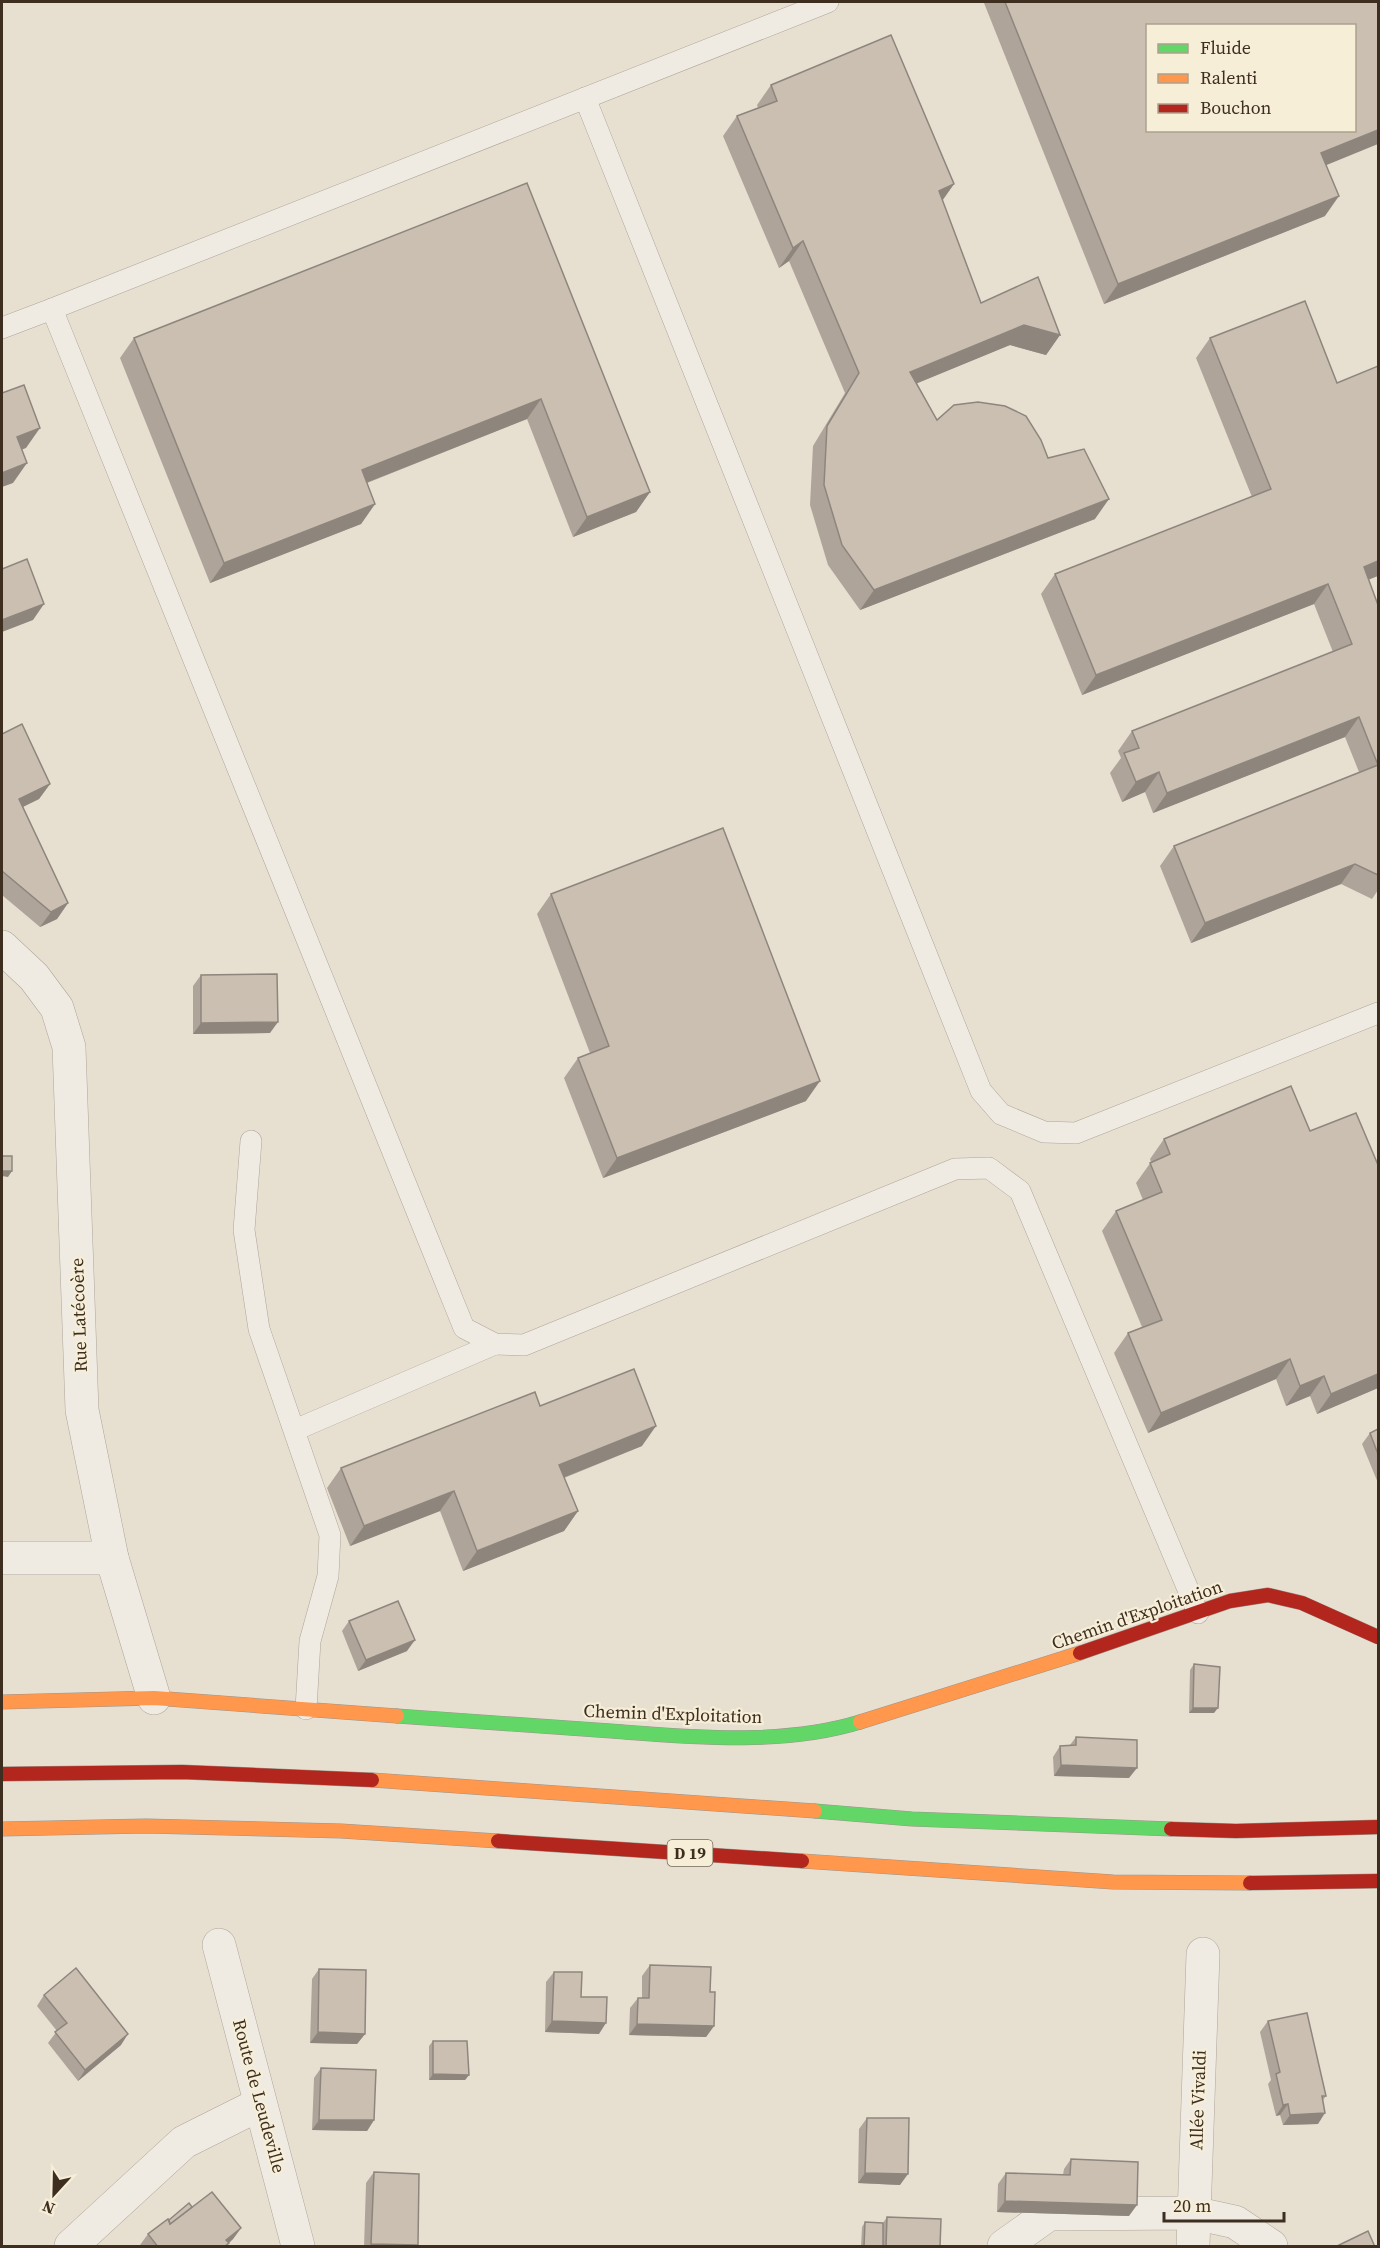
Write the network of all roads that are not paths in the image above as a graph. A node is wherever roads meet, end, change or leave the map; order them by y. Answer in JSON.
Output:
{"nodes":[{"id":1,"x":828,"y":2,"type":"edge"},
{"id":2,"x":585,"y":98,"type":"junction"},
{"id":3,"x":52,"y":309,"type":"junction"},
{"id":4,"x":2,"y":327,"type":"edge"},
{"id":5,"x":2,"y":947,"type":"edge"},
{"id":6,"x":1378,"y":1013,"type":"edge"},
{"id":7,"x":251,"y":1141,"type":"dead end"},
{"id":8,"x":495,"y":1344,"type":"junction"},
{"id":9,"x":295,"y":1430,"type":"junction"},
{"id":10,"x":2,"y":1558,"type":"edge"},
{"id":11,"x":112,"y":1558,"type":"junction"},
{"id":12,"x":1198,"y":1613,"type":"junction"},
{"id":13,"x":1378,"y":1637,"type":"edge"},
{"id":14,"x":154,"y":1698,"type":"junction"},
{"id":15,"x":2,"y":1702,"type":"edge"},
{"id":16,"x":306,"y":1709,"type":"junction"},
{"id":17,"x":2,"y":1774,"type":"edge"},
{"id":18,"x":1378,"y":1827,"type":"edge"},
{"id":19,"x":2,"y":1829,"type":"edge"},
{"id":20,"x":1378,"y":1881,"type":"edge"},
{"id":21,"x":219,"y":1945,"type":"dead end"},
{"id":22,"x":1203,"y":1954,"type":"dead end"},
{"id":23,"x":260,"y":2104,"type":"junction"},
{"id":24,"x":1194,"y":2213,"type":"junction"},
{"id":25,"x":71,"y":2247,"type":"edge"},
{"id":26,"x":298,"y":2247,"type":"edge"},
{"id":27,"x":1004,"y":2247,"type":"edge"},
{"id":28,"x":1193,"y":2247,"type":"edge"},
{"id":29,"x":1271,"y":2247,"type":"edge"}],
"edges":[{"from":1,"to":2,"type":"lane"},
{"from":2,"to":3,"type":"lane"},
{"from":2,"to":6,"type":"lane"},
{"from":3,"to":4,"type":"lane"},
{"from":3,"to":8,"type":"lane"},
{"from":5,"to":11,"type":"street","name":"Rue Latécoère"},
{"from":7,"to":9,"type":"lane"},
{"from":8,"to":9,"type":"lane"},
{"from":8,"to":12,"type":"lane"},
{"from":9,"to":16,"type":"lane"},
{"from":10,"to":11,"type":"street"},
{"from":11,"to":14,"type":"street","name":"Rue Latécoère"},
{"from":12,"to":13,"type":"main road","name":"Chemin d'Exploitation"},
{"from":12,"to":16,"type":"main road","name":"Chemin d'Exploitation"},
{"from":14,"to":15,"type":"main road","name":"Chemin d'Exploitation"},
{"from":14,"to":16,"type":"main road","name":"Chemin d'Exploitation"},
{"from":17,"to":18,"type":"main road"},
{"from":19,"to":20,"type":"main road","number":"D 19"},
{"from":21,"to":23,"type":"street","name":"Route de Leudeville"},
{"from":22,"to":24,"type":"street","name":"Allée Vivaldi"},
{"from":23,"to":25,"type":"street"},
{"from":23,"to":26,"type":"street","name":"Route de Leudeville"},
{"from":24,"to":27,"type":"street"},
{"from":24,"to":28,"type":"street","name":"Allée Vivaldi"},
{"from":24,"to":29,"type":"street"}]}
